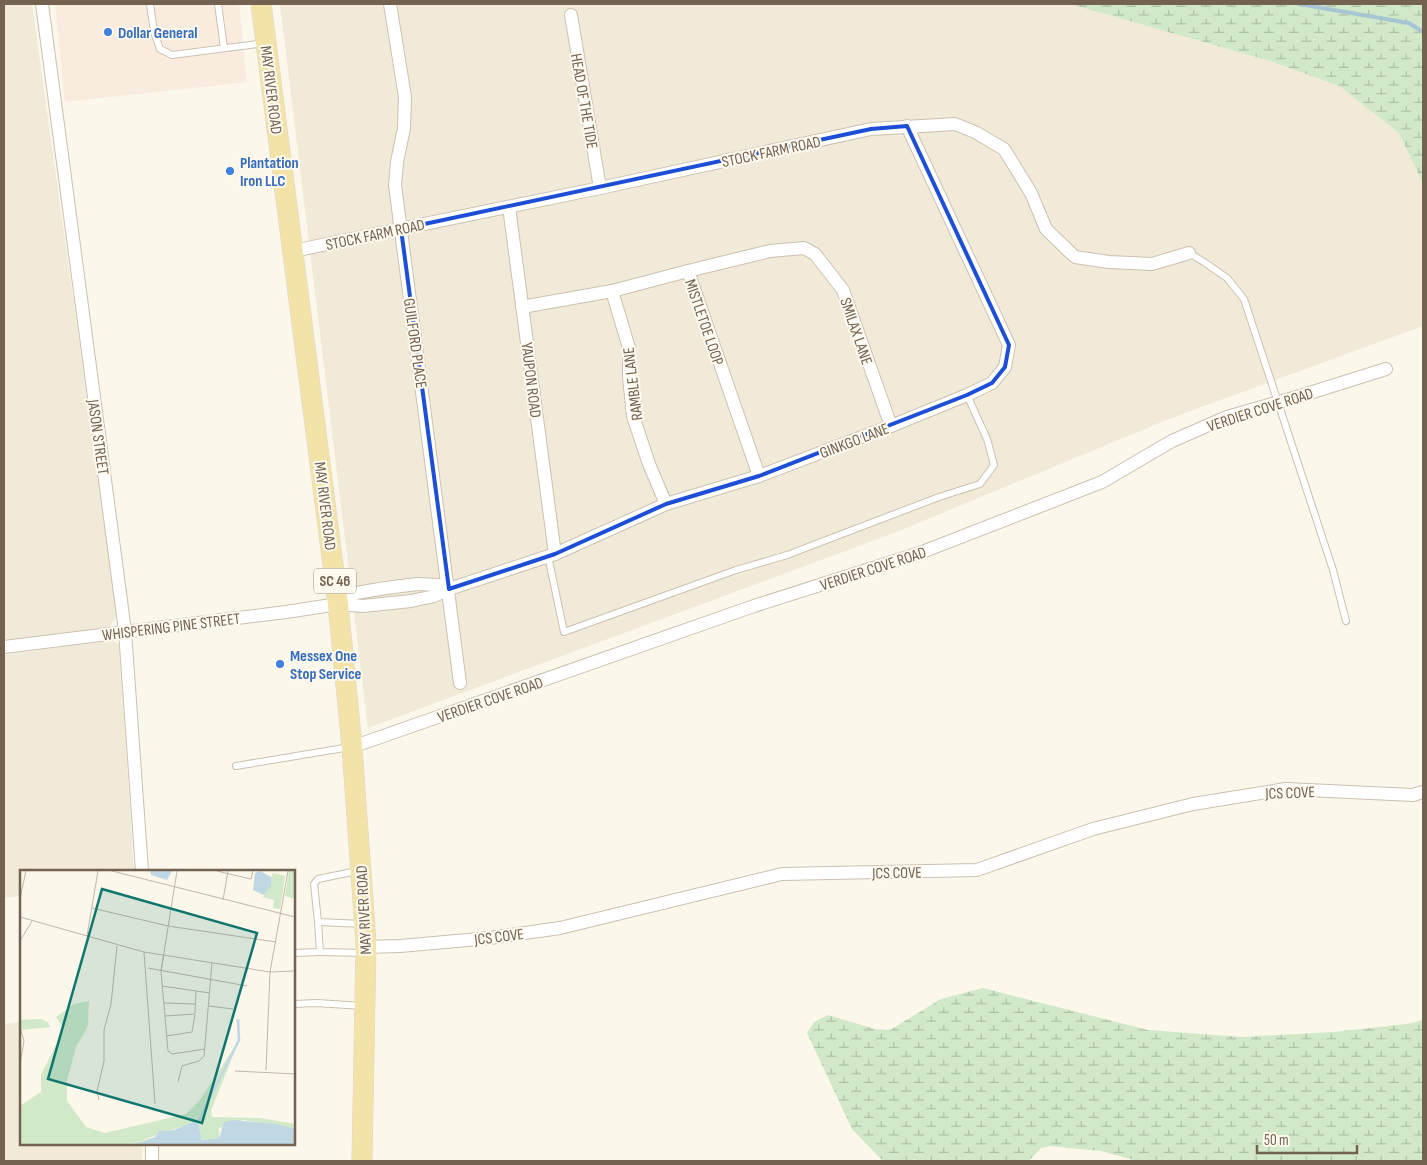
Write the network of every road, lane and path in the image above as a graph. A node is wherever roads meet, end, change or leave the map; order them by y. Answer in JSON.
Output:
{"nodes":[{"id":1,"x":42,"y":4,"type":"edge"},
{"id":2,"x":150,"y":4,"type":"edge"},
{"id":3,"x":218,"y":4,"type":"edge"},
{"id":4,"x":261,"y":4,"type":"edge"},
{"id":5,"x":390,"y":4,"type":"edge"},
{"id":6,"x":571,"y":14,"type":"dead end"},
{"id":7,"x":266,"y":43,"type":"junction"},
{"id":8,"x":224,"y":48,"type":"junction"},
{"id":9,"x":907,"y":126,"type":"junction"},
{"id":10,"x":600,"y":188,"type":"junction"},
{"id":11,"x":509,"y":207,"type":"junction"},
{"id":12,"x":401,"y":229,"type":"junction"},
{"id":13,"x":293,"y":251,"type":"junction"},
{"id":14,"x":1189,"y":253,"type":"joint"},
{"id":15,"x":688,"y":271,"type":"junction"},
{"id":16,"x":612,"y":291,"type":"junction"},
{"id":17,"x":522,"y":307,"type":"junction"},
{"id":18,"x":1386,"y":369,"type":"dead end"},
{"id":19,"x":967,"y":395,"type":"junction"},
{"id":20,"x":1278,"y":402,"type":"junction"},
{"id":21,"x":891,"y":426,"type":"junction"},
{"id":22,"x":759,"y":476,"type":"junction"},
{"id":23,"x":666,"y":504,"type":"junction"},
{"id":24,"x":552,"y":555,"type":"junction"},
{"id":25,"x":449,"y":590,"type":"junction"},
{"id":26,"x":338,"y":604,"type":"junction"},
{"id":27,"x":1346,"y":621,"type":"dead end"},
{"id":28,"x":125,"y":631,"type":"junction"},
{"id":29,"x":4,"y":647,"type":"edge"},
{"id":30,"x":460,"y":683,"type":"dead end"},
{"id":31,"x":352,"y":747,"type":"junction"},
{"id":32,"x":236,"y":766,"type":"dead end"},
{"id":33,"x":1423,"y":792,"type":"edge"},
{"id":34,"x":142,"y":870,"type":"edge"},
{"id":35,"x":361,"y":870,"type":"junction"},
{"id":36,"x":318,"y":922,"type":"junction"},
{"id":37,"x":365,"y":924,"type":"junction"},
{"id":38,"x":365,"y":950,"type":"junction"},
{"id":39,"x":320,"y":952,"type":"junction"},
{"id":40,"x":295,"y":953,"type":"edge"},
{"id":41,"x":295,"y":1004,"type":"edge"},
{"id":42,"x":365,"y":1006,"type":"junction"},
{"id":43,"x":152,"y":1145,"type":"edge"},
{"id":44,"x":152,"y":1161,"type":"edge"},
{"id":45,"x":362,"y":1161,"type":"edge"}],
"edges":[{"from":1,"to":28,"type":"street","name":"JASON STREET"},
{"from":2,"to":8,"type":"lane"},
{"from":3,"to":8,"type":"lane"},
{"from":4,"to":7,"type":"main road","name":"MAY RIVER ROAD","number":"SC 46"},
{"from":5,"to":12,"type":"street","name":"GUILFORD PLACE"},
{"from":6,"to":10,"type":"street","name":"HEAD OF THE TIDE"},
{"from":7,"to":8,"type":"lane"},
{"from":7,"to":13,"type":"main road","name":"MAY RIVER ROAD","number":"SC 46"},
{"from":9,"to":10,"type":"street","name":"STOCK FARM ROAD"},
{"from":9,"to":14,"type":"street","name":"STOCK FARM ROAD"},
{"from":9,"to":19,"type":"street","name":"GINKGO LANE"},
{"from":10,"to":11,"type":"street","name":"STOCK FARM ROAD"},
{"from":11,"to":12,"type":"street","name":"STOCK FARM ROAD"},
{"from":11,"to":17,"type":"street","name":"YAUPON ROAD"},
{"from":12,"to":13,"type":"street","name":"STOCK FARM ROAD"},
{"from":12,"to":25,"type":"street","name":"GUILFORD PLACE"},
{"from":13,"to":26,"type":"main road","name":"MAY RIVER ROAD","number":"SC 46"},
{"from":14,"to":20,"type":"lane"},
{"from":15,"to":16,"type":"street","name":"MISTLETOE LOOP"},
{"from":15,"to":21,"type":"street","name":"SMILAX LANE"},
{"from":15,"to":22,"type":"street","name":"MISTLETOE LOOP"},
{"from":16,"to":17,"type":"street","name":"MISTLETOE LOOP"},
{"from":16,"to":23,"type":"street","name":"RAMBLE LANE"},
{"from":17,"to":24,"type":"street","name":"YAUPON ROAD"},
{"from":18,"to":20,"type":"street","name":"VERDIER COVE ROAD"},
{"from":19,"to":21,"type":"street","name":"GINKGO LANE"},
{"from":19,"to":24,"type":"lane"},
{"from":20,"to":27,"type":"lane"},
{"from":20,"to":31,"type":"street","name":"VERDIER COVE ROAD"},
{"from":21,"to":22,"type":"street","name":"GINKGO LANE"},
{"from":22,"to":23,"type":"street","name":"GINKGO LANE"},
{"from":23,"to":24,"type":"street","name":"GINKGO LANE"},
{"from":24,"to":25,"type":"street","name":"GINKGO LANE"},
{"from":25,"to":26,"type":"street","name":"GINKGO LANE"},
{"from":25,"to":30,"type":"street","name":"GUILFORD PLACE"},
{"from":26,"to":28,"type":"street","name":"WHISPERING PINE STREET"},
{"from":26,"to":31,"type":"main road","name":"MAY RIVER ROAD","number":"SC 46"},
{"from":28,"to":29,"type":"street","name":"WHISPERING PINE STREET"},
{"from":28,"to":34,"type":"street","name":"JASON STREET"},
{"from":31,"to":32,"type":"lane"},
{"from":31,"to":35,"type":"main road","name":"MAY RIVER ROAD","number":"SC 46"},
{"from":33,"to":38,"type":"street","name":"JCS COVE"},
{"from":35,"to":36,"type":"lane"},
{"from":35,"to":37,"type":"main road","name":"MAY RIVER ROAD","number":"SC 46"},
{"from":36,"to":37,"type":"lane"},
{"from":36,"to":39,"type":"lane"},
{"from":37,"to":38,"type":"main road","name":"MAY RIVER ROAD","number":"SC 46"},
{"from":38,"to":39,"type":"lane"},
{"from":38,"to":42,"type":"main road","name":"MAY RIVER ROAD","number":"SC 46"},
{"from":39,"to":40,"type":"lane"},
{"from":41,"to":42,"type":"lane"},
{"from":42,"to":45,"type":"main road","name":"MAY RIVER ROAD","number":"SC 46"},
{"from":43,"to":44,"type":"street"}]}
